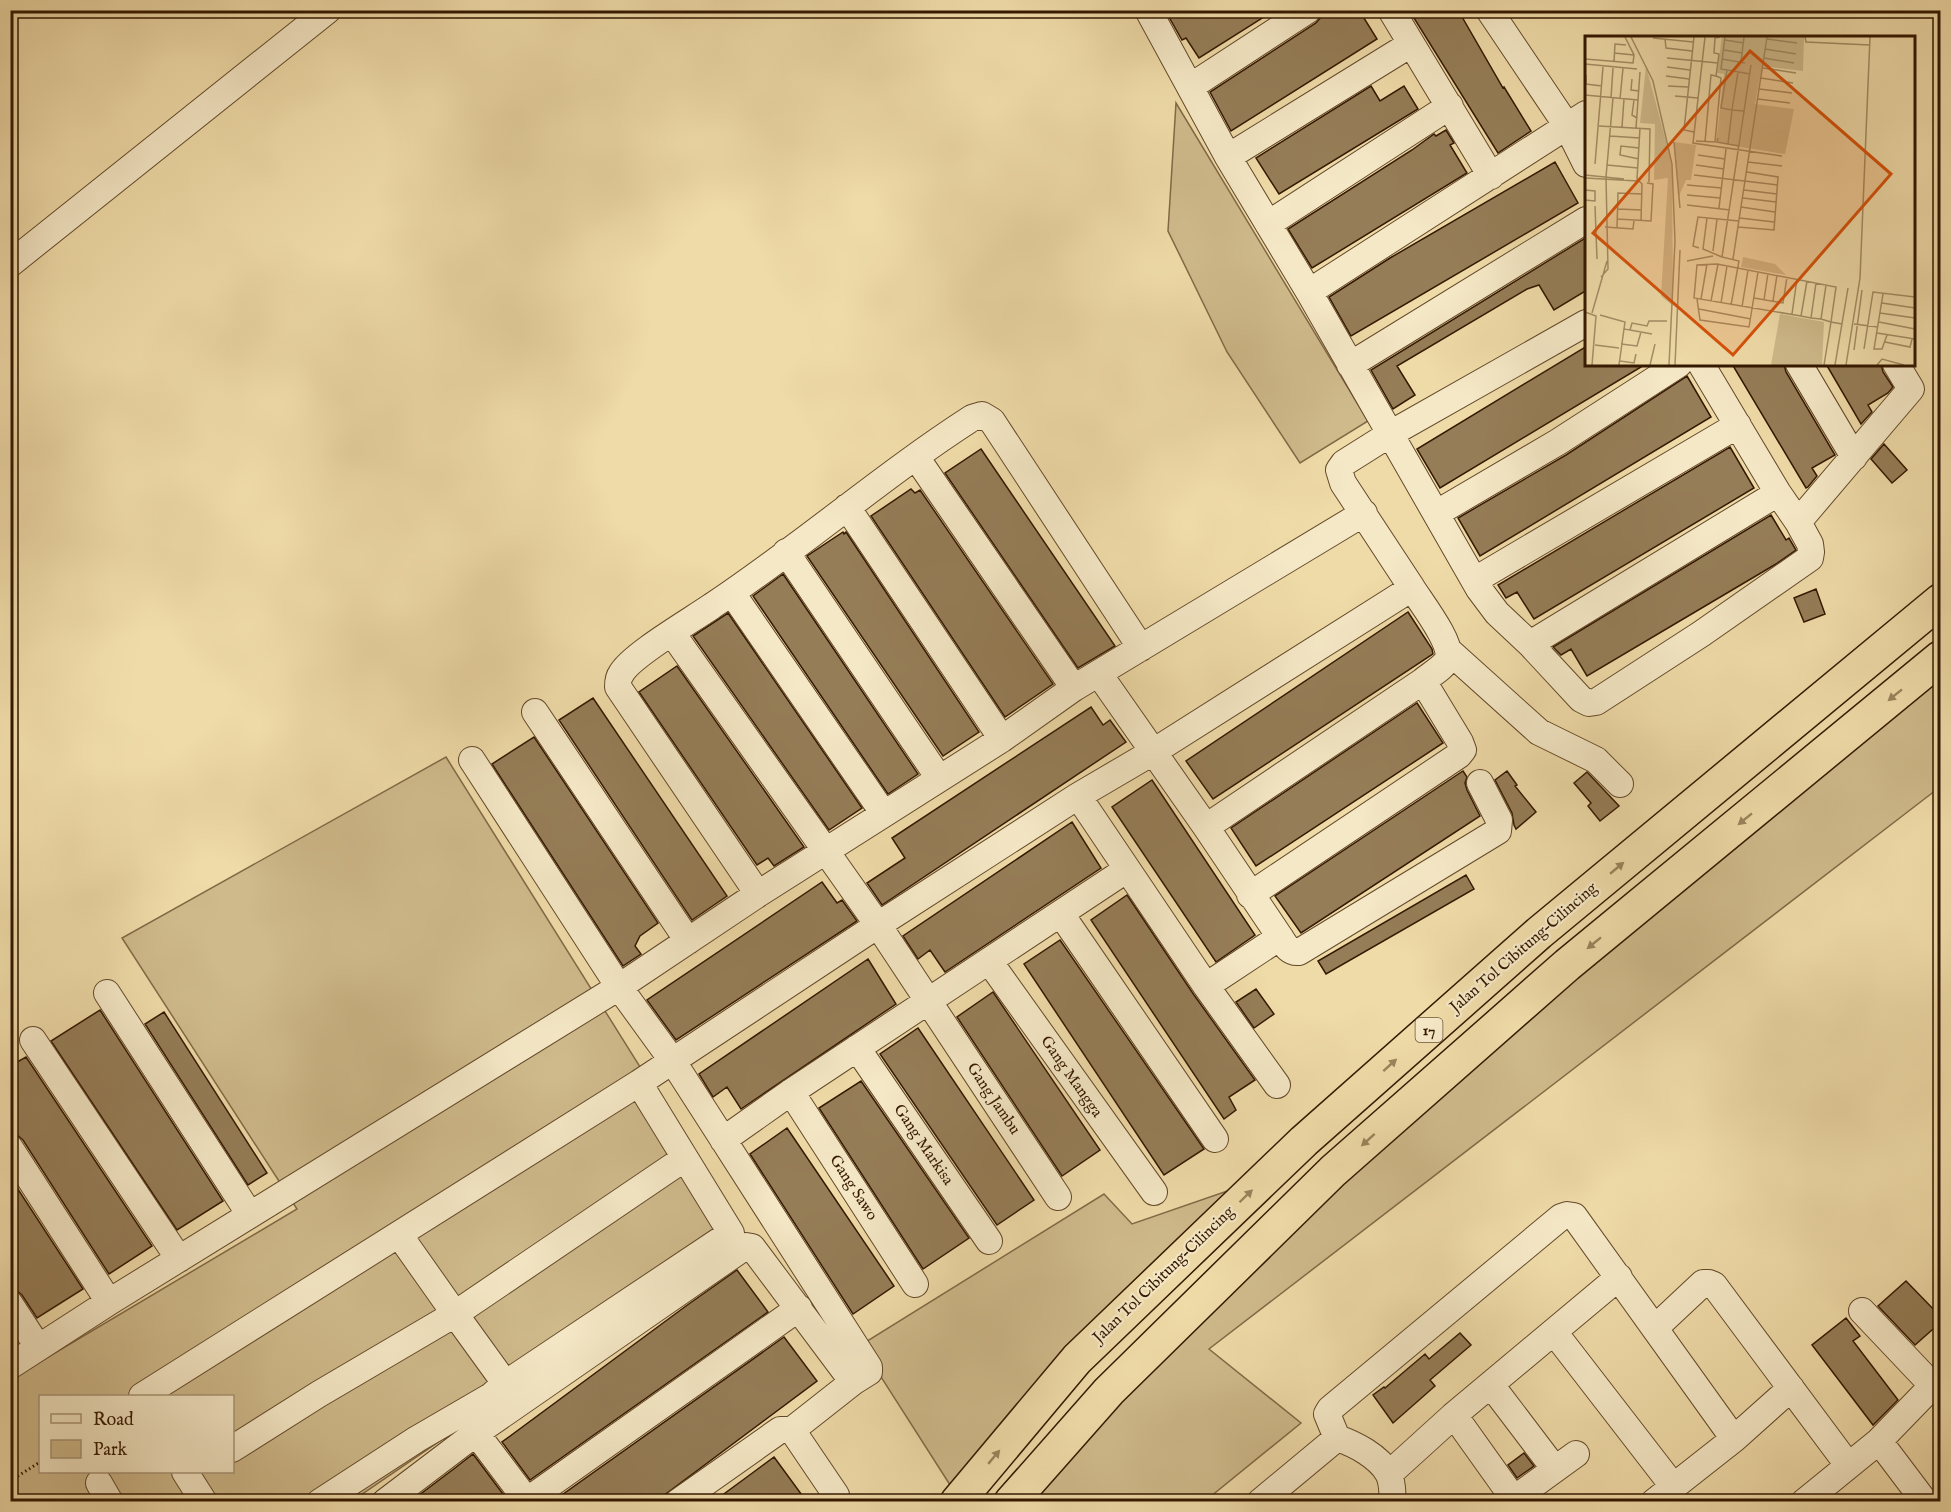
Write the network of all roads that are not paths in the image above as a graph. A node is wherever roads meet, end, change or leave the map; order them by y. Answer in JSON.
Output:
{"nodes":[{"id":1,"x":328,"y":10,"type":"edge"},
{"id":2,"x":1308,"y":10,"type":"edge"},
{"id":3,"x":1391,"y":10,"type":"edge"},
{"id":4,"x":1489,"y":10,"type":"edge"},
{"id":5,"x":1151,"y":12,"type":"edge"},
{"id":6,"x":1411,"y":44,"type":"junction"},
{"id":7,"x":1190,"y":87,"type":"junction"},
{"id":8,"x":1450,"y":106,"type":"junction"},
{"id":9,"x":1577,"y":120,"type":"edge"},
{"id":10,"x":1585,"y":155,"type":"edge"},
{"id":11,"x":1228,"y":157,"type":"junction"},
{"id":12,"x":1491,"y":176,"type":"junction"},
{"id":13,"x":1585,"y":221,"type":"edge"},
{"id":14,"x":1268,"y":224,"type":"junction"},
{"id":15,"x":10,"y":264,"type":"edge"},
{"id":16,"x":1309,"y":292,"type":"junction"},
{"id":17,"x":1585,"y":324,"type":"edge"},
{"id":18,"x":1350,"y":364,"type":"junction"},
{"id":19,"x":1676,"y":366,"type":"edge"},
{"id":20,"x":1702,"y":366,"type":"edge"},
{"id":21,"x":1800,"y":366,"type":"edge"},
{"id":22,"x":1897,"y":366,"type":"edge"},
{"id":23,"x":1738,"y":425,"type":"junction"},
{"id":24,"x":1390,"y":434,"type":"junction"},
{"id":25,"x":916,"y":457,"type":"junction"},
{"id":26,"x":1854,"y":457,"type":"junction"},
{"id":27,"x":1778,"y":493,"type":"junction"},
{"id":28,"x":847,"y":507,"type":"junction"},
{"id":29,"x":1364,"y":513,"type":"junction"},
{"id":30,"x":1437,"y":513,"type":"junction"},
{"id":31,"x":1798,"y":522,"type":"junction"},
{"id":32,"x":786,"y":552,"type":"junction"},
{"id":33,"x":1475,"y":580,"type":"junction"},
{"id":34,"x":1412,"y":588,"type":"junction"},
{"id":35,"x":732,"y":593,"type":"junction"},
{"id":36,"x":1941,"y":602,"type":"edge"},
{"id":37,"x":672,"y":633,"type":"junction"},
{"id":38,"x":1530,"y":644,"type":"junction"},
{"id":39,"x":1141,"y":648,"type":"junction"},
{"id":40,"x":1449,"y":651,"type":"junction"},
{"id":41,"x":1941,"y":658,"type":"edge"},
{"id":42,"x":1099,"y":674,"type":"junction"},
{"id":43,"x":1423,"y":681,"type":"junction"},
{"id":44,"x":1074,"y":688,"type":"junction"},
{"id":45,"x":535,"y":712,"type":"dead end"},
{"id":46,"x":1002,"y":739,"type":"junction"},
{"id":47,"x":1153,"y":752,"type":"junction"},
{"id":48,"x":472,"y":760,"type":"dead end"},
{"id":49,"x":939,"y":778,"type":"junction"},
{"id":50,"x":1480,"y":783,"type":"dead end"},
{"id":51,"x":1620,"y":784,"type":"dead end"},
{"id":52,"x":1078,"y":796,"type":"junction"},
{"id":53,"x":884,"y":814,"type":"junction"},
{"id":54,"x":1206,"y":827,"type":"junction"},
{"id":55,"x":825,"y":850,"type":"junction"},
{"id":56,"x":1126,"y":870,"type":"junction"},
{"id":57,"x":758,"y":894,"type":"junction"},
{"id":58,"x":1250,"y":895,"type":"junction"},
{"id":59,"x":1061,"y":914,"type":"junction"},
{"id":60,"x":878,"y":925,"type":"junction"},
{"id":61,"x":1280,"y":937,"type":"junction"},
{"id":62,"x":688,"y":940,"type":"junction"},
{"id":63,"x":989,"y":961,"type":"junction"},
{"id":64,"x":1206,"y":986,"type":"junction"},
{"id":65,"x":619,"y":987,"type":"junction"},
{"id":66,"x":107,"y":993,"type":"dead end"},
{"id":67,"x":928,"y":1002,"type":"junction"},
{"id":68,"x":33,"y":1040,"type":"dead end"},
{"id":69,"x":857,"y":1048,"type":"junction"},
{"id":70,"x":672,"y":1060,"type":"junction"},
{"id":71,"x":639,"y":1083,"type":"junction"},
{"id":72,"x":1277,"y":1085,"type":"dead end"},
{"id":73,"x":791,"y":1092,"type":"junction"},
{"id":74,"x":1215,"y":1139,"type":"dead end"},
{"id":75,"x":723,"y":1140,"type":"junction"},
{"id":76,"x":10,"y":1148,"type":"edge"},
{"id":77,"x":685,"y":1158,"type":"junction"},
{"id":78,"x":1154,"y":1192,"type":"dead end"},
{"id":79,"x":1058,"y":1197,"type":"dead end"},
{"id":80,"x":250,"y":1215,"type":"junction"},
{"id":81,"x":400,"y":1236,"type":"junction"},
{"id":82,"x":989,"y":1241,"type":"dead end"},
{"id":83,"x":179,"y":1259,"type":"junction"},
{"id":84,"x":1619,"y":1277,"type":"junction"},
{"id":85,"x":915,"y":1284,"type":"dead end"},
{"id":86,"x":109,"y":1302,"type":"junction"},
{"id":87,"x":10,"y":1304,"type":"edge"},
{"id":88,"x":799,"y":1308,"type":"junction"},
{"id":89,"x":1862,"y":1311,"type":"dead end"},
{"id":90,"x":455,"y":1314,"type":"junction"},
{"id":91,"x":1655,"y":1328,"type":"junction"},
{"id":92,"x":1554,"y":1332,"type":"junction"},
{"id":93,"x":38,"y":1347,"type":"junction"},
{"id":94,"x":10,"y":1366,"type":"edge"},
{"id":95,"x":853,"y":1382,"type":"junction"},
{"id":96,"x":1937,"y":1382,"type":"edge"},
{"id":97,"x":1491,"y":1385,"type":"junction"},
{"id":98,"x":502,"y":1386,"type":"junction"},
{"id":99,"x":1791,"y":1388,"type":"junction"},
{"id":100,"x":144,"y":1395,"type":"edge"},
{"id":101,"x":1454,"y":1415,"type":"junction"},
{"id":102,"x":792,"y":1430,"type":"junction"},
{"id":103,"x":477,"y":1433,"type":"junction"},
{"id":104,"x":1337,"y":1438,"type":"junction"},
{"id":105,"x":1734,"y":1439,"type":"junction"},
{"id":106,"x":1878,"y":1441,"type":"junction"},
{"id":107,"x":234,"y":1448,"type":"edge"},
{"id":108,"x":1576,"y":1454,"type":"dead end"},
{"id":109,"x":1848,"y":1465,"type":"junction"},
{"id":110,"x":1554,"y":1468,"type":"junction"},
{"id":111,"x":190,"y":1473,"type":"edge"},
{"id":112,"x":1389,"y":1474,"type":"junction"},
{"id":113,"x":1663,"y":1494,"type":"edge"},
{"id":114,"x":1941,"y":1494,"type":"edge"},
{"id":115,"x":1515,"y":1500,"type":"edge"},
{"id":116,"x":527,"y":1501,"type":"edge"},
{"id":117,"x":204,"y":1502,"type":"edge"},
{"id":118,"x":320,"y":1502,"type":"edge"},
{"id":119,"x":385,"y":1502,"type":"edge"},
{"id":120,"x":678,"y":1502,"type":"edge"},
{"id":121,"x":832,"y":1502,"type":"edge"},
{"id":122,"x":957,"y":1502,"type":"edge"},
{"id":123,"x":1011,"y":1502,"type":"edge"},
{"id":124,"x":1260,"y":1502,"type":"edge"},
{"id":125,"x":1392,"y":1502,"type":"edge"},
{"id":126,"x":1804,"y":1502,"type":"edge"},
{"id":127,"x":1925,"y":1502,"type":"edge"},
{"id":128,"x":1933,"y":1502,"type":"edge"}],
"edges":[{"from":1,"to":15,"type":"street"},
{"from":2,"to":7,"type":"street"},
{"from":3,"to":6,"type":"street"},
{"from":4,"to":9,"type":"street"},
{"from":5,"to":7,"type":"street"},
{"from":6,"to":8,"type":"street"},
{"from":6,"to":11,"type":"street"},
{"from":7,"to":11,"type":"street"},
{"from":8,"to":12,"type":"street"},
{"from":8,"to":14,"type":"street"},
{"from":9,"to":10,"type":"street"},
{"from":9,"to":12,"type":"street"},
{"from":11,"to":14,"type":"street"},
{"from":12,"to":16,"type":"street"},
{"from":13,"to":18,"type":"street"},
{"from":14,"to":16,"type":"street"},
{"from":16,"to":18,"type":"street"},
{"from":17,"to":24,"type":"street"},
{"from":18,"to":24,"type":"street"},
{"from":19,"to":30,"type":"street"},
{"from":20,"to":23,"type":"street"},
{"from":21,"to":26,"type":"street"},
{"from":22,"to":26,"type":"street"},
{"from":23,"to":27,"type":"street"},
{"from":23,"to":33,"type":"street"},
{"from":24,"to":29,"type":"street"},
{"from":24,"to":30,"type":"street"},
{"from":25,"to":28,"type":"street"},
{"from":25,"to":39,"type":"street"},
{"from":25,"to":44,"type":"street"},
{"from":26,"to":31,"type":"street"},
{"from":27,"to":31,"type":"street"},
{"from":27,"to":38,"type":"street"},
{"from":28,"to":32,"type":"street"},
{"from":28,"to":46,"type":"street"},
{"from":29,"to":34,"type":"street"},
{"from":29,"to":39,"type":"street"},
{"from":30,"to":33,"type":"street"},
{"from":31,"to":38,"type":"street"},
{"from":32,"to":35,"type":"street"},
{"from":32,"to":49,"type":"street"},
{"from":33,"to":38,"type":"street"},
{"from":34,"to":40,"type":"street"},
{"from":34,"to":47,"type":"street"},
{"from":35,"to":37,"type":"street"},
{"from":35,"to":53,"type":"street"},
{"from":122,"to":36,"type":"highway","name":"Jalan Tol Cibitung–Cilincing","number":"17","one_way":true},
{"from":37,"to":55,"type":"street","name":"Gang Jambu"},
{"from":37,"to":57,"type":"street"},
{"from":39,"to":42,"type":"street"},
{"from":40,"to":43,"type":"street"},
{"from":40,"to":51,"type":"street"},
{"from":41,"to":123,"type":"highway","number":"17","one_way":true},
{"from":42,"to":44,"type":"street"},
{"from":42,"to":47,"type":"street"},
{"from":43,"to":54,"type":"street"},
{"from":43,"to":58,"type":"street"},
{"from":44,"to":46,"type":"street"},
{"from":45,"to":62,"type":"street"},
{"from":46,"to":49,"type":"street"},
{"from":47,"to":52,"type":"street"},
{"from":47,"to":54,"type":"street"},
{"from":48,"to":65,"type":"street"},
{"from":49,"to":53,"type":"street"},
{"from":50,"to":61,"type":"street"},
{"from":52,"to":56,"type":"street"},
{"from":52,"to":60,"type":"street"},
{"from":53,"to":55,"type":"street"},
{"from":54,"to":58,"type":"street"},
{"from":55,"to":57,"type":"street"},
{"from":55,"to":60,"type":"street","name":"Gang Jambu"},
{"from":56,"to":59,"type":"street"},
{"from":56,"to":64,"type":"street"},
{"from":57,"to":62,"type":"street"},
{"from":58,"to":61,"type":"street"},
{"from":59,"to":63,"type":"street"},
{"from":59,"to":74,"type":"street"},
{"from":60,"to":67,"type":"street","name":"Gang Jambu"},
{"from":60,"to":70,"type":"street"},
{"from":61,"to":64,"type":"street"},
{"from":62,"to":65,"type":"street"},
{"from":63,"to":67,"type":"street"},
{"from":63,"to":78,"type":"street","name":"Gang Mangga"},
{"from":64,"to":72,"type":"street"},
{"from":65,"to":70,"type":"street"},
{"from":65,"to":80,"type":"street"},
{"from":66,"to":80,"type":"street"},
{"from":67,"to":69,"type":"street"},
{"from":67,"to":79,"type":"street","name":"Gang Jambu"},
{"from":68,"to":83,"type":"street"},
{"from":69,"to":73,"type":"street"},
{"from":69,"to":82,"type":"street","name":"Gang Markisa"},
{"from":70,"to":71,"type":"street"},
{"from":70,"to":75,"type":"street"},
{"from":71,"to":77,"type":"street"},
{"from":71,"to":81,"type":"street"},
{"from":73,"to":75,"type":"street"},
{"from":73,"to":85,"type":"street","name":"Gang Sawo"},
{"from":75,"to":95,"type":"street"},
{"from":76,"to":86,"type":"street"},
{"from":77,"to":90,"type":"street"},
{"from":77,"to":98,"type":"street"},
{"from":80,"to":83,"type":"street"},
{"from":81,"to":90,"type":"street"},
{"from":81,"to":100,"type":"street"},
{"from":83,"to":86,"type":"street"},
{"from":84,"to":91,"type":"street"},
{"from":84,"to":92,"type":"street"},
{"from":84,"to":104,"type":"street"},
{"from":86,"to":93,"type":"street"},
{"from":87,"to":93,"type":"street"},
{"from":88,"to":95,"type":"street"},
{"from":88,"to":103,"type":"street"},
{"from":88,"to":116,"type":"street"},
{"from":89,"to":96,"type":"street"},
{"from":90,"to":98,"type":"street"},
{"from":90,"to":107,"type":"street"},
{"from":91,"to":99,"type":"street"},
{"from":91,"to":105,"type":"street"},
{"from":92,"to":97,"type":"street"},
{"from":92,"to":113,"type":"street"},
{"from":93,"to":94,"type":"street"},
{"from":95,"to":102,"type":"street"},
{"from":96,"to":106,"type":"street"},
{"from":97,"to":101,"type":"street"},
{"from":97,"to":110,"type":"street"},
{"from":98,"to":118,"type":"street"},
{"from":99,"to":105,"type":"street"},
{"from":99,"to":109,"type":"street"},
{"from":101,"to":112,"type":"street"},
{"from":101,"to":115,"type":"street"},
{"from":102,"to":120,"type":"street"},
{"from":102,"to":121,"type":"street"},
{"from":103,"to":116,"type":"street"},
{"from":103,"to":119,"type":"street"},
{"from":104,"to":112,"type":"street"},
{"from":104,"to":124,"type":"street"},
{"from":105,"to":113,"type":"street"},
{"from":106,"to":109,"type":"street"},
{"from":106,"to":127,"type":"street"},
{"from":108,"to":110,"type":"street"},
{"from":109,"to":126,"type":"street"},
{"from":110,"to":115,"type":"street"},
{"from":111,"to":117,"type":"street"},
{"from":112,"to":125,"type":"street"},
{"from":114,"to":128,"type":"street"}]}
